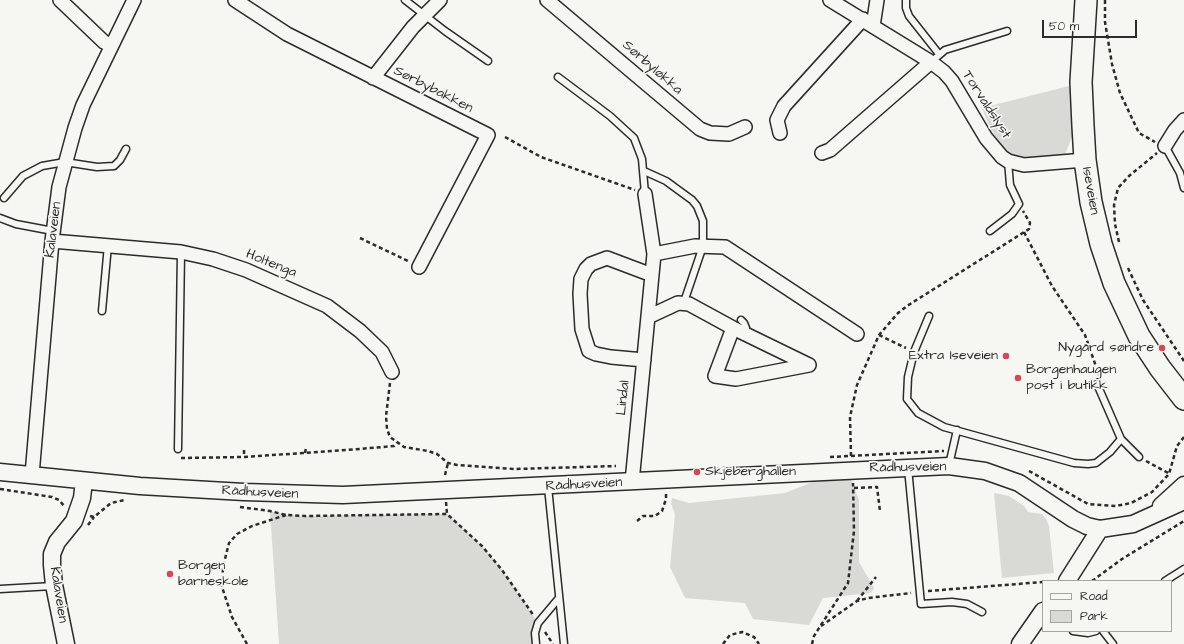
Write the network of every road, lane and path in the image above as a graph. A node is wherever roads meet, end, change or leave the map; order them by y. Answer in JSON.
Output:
{"nodes":[{"id":1,"x":60,"y":0,"type":"edge"},
{"id":2,"x":132,"y":0,"type":"edge"},
{"id":3,"x":235,"y":0,"type":"edge"},
{"id":4,"x":405,"y":0,"type":"edge"},
{"id":5,"x":440,"y":0,"type":"edge"},
{"id":6,"x":547,"y":0,"type":"edge"},
{"id":7,"x":830,"y":0,"type":"edge"},
{"id":8,"x":877,"y":0,"type":"edge"},
{"id":9,"x":906,"y":0,"type":"edge"},
{"id":10,"x":1086,"y":0,"type":"edge"},
{"id":11,"x":1105,"y":0,"type":"edge"},
{"id":12,"x":425,"y":16,"type":"junction"},
{"id":13,"x":868,"y":22,"type":"junction"},
{"id":14,"x":1007,"y":31,"type":"dead end"},
{"id":15,"x":111,"y":45,"type":"junction"},
{"id":16,"x":935,"y":58,"type":"junction"},
{"id":17,"x":488,"y":61,"type":"dead end"},
{"id":18,"x":558,"y":77,"type":"dead end"},
{"id":19,"x":373,"y":78,"type":"junction"},
{"id":20,"x":1184,"y":120,"type":"edge"},
{"id":21,"x":745,"y":127,"type":"dead end"},
{"id":22,"x":780,"y":134,"type":"dead end"},
{"id":23,"x":505,"y":137,"type":"dead end"},
{"id":24,"x":1165,"y":146,"type":"junction"},
{"id":25,"x":126,"y":149,"type":"dead end"},
{"id":26,"x":822,"y":154,"type":"dead end"},
{"id":27,"x":1085,"y":160,"type":"junction"},
{"id":28,"x":1008,"y":161,"type":"junction"},
{"id":29,"x":65,"y":162,"type":"junction"},
{"id":30,"x":644,"y":171,"type":"junction"},
{"id":31,"x":1184,"y":188,"type":"edge"},
{"id":32,"x":645,"y":194,"type":"junction"},
{"id":33,"x":4,"y":198,"type":"dead end"},
{"id":34,"x":1019,"y":204,"type":"junction"},
{"id":35,"x":0,"y":218,"type":"edge"},
{"id":36,"x":990,"y":231,"type":"dead end"},
{"id":37,"x":1024,"y":232,"type":"junction"},
{"id":38,"x":52,"y":236,"type":"junction"},
{"id":39,"x":360,"y":238,"type":"dead end"},
{"id":40,"x":108,"y":245,"type":"junction"},
{"id":41,"x":1120,"y":245,"type":"dead end"},
{"id":42,"x":703,"y":246,"type":"junction"},
{"id":43,"x":181,"y":252,"type":"junction"},
{"id":44,"x":654,"y":254,"type":"junction"},
{"id":45,"x":1127,"y":266,"type":"dead end"},
{"id":46,"x":419,"y":267,"type":"joint"},
{"id":47,"x":652,"y":275,"type":"junction"},
{"id":48,"x":684,"y":302,"type":"junction"},
{"id":49,"x":102,"y":311,"type":"dead end"},
{"id":50,"x":929,"y":316,"type":"dead end"},
{"id":51,"x":648,"y":317,"type":"junction"},
{"id":52,"x":740,"y":327,"type":"junction"},
{"id":53,"x":857,"y":334,"type":"dead end"},
{"id":54,"x":879,"y":335,"type":"junction"},
{"id":55,"x":914,"y":352,"type":"junction"},
{"id":56,"x":644,"y":360,"type":"junction"},
{"id":57,"x":1184,"y":361,"type":"edge"},
{"id":58,"x":1160,"y":368,"type":"junction"},
{"id":59,"x":392,"y":372,"type":"joint"},
{"id":60,"x":1097,"y":384,"type":"joint"},
{"id":61,"x":1184,"y":399,"type":"edge"},
{"id":62,"x":1184,"y":414,"type":"edge"},
{"id":63,"x":957,"y":430,"type":"junction"},
{"id":64,"x":1184,"y":437,"type":"edge"},
{"id":65,"x":1121,"y":439,"type":"junction"},
{"id":66,"x":397,"y":444,"type":"junction"},
{"id":67,"x":306,"y":448,"type":"dead end"},
{"id":68,"x":178,"y":449,"type":"joint"},
{"id":69,"x":244,"y":450,"type":"dead end"},
{"id":70,"x":305,"y":453,"type":"junction"},
{"id":71,"x":244,"y":457,"type":"junction"},
{"id":72,"x":1140,"y":457,"type":"joint"},
{"id":73,"x":949,"y":466,"type":"junction"},
{"id":74,"x":908,"y":467,"type":"junction"},
{"id":75,"x":852,"y":470,"type":"junction"},
{"id":76,"x":0,"y":472,"type":"edge"},
{"id":77,"x":32,"y":475,"type":"junction"},
{"id":78,"x":445,"y":475,"type":"dead end"},
{"id":79,"x":84,"y":481,"type":"junction"},
{"id":80,"x":666,"y":481,"type":"junction"},
{"id":81,"x":632,"y":482,"type":"junction"},
{"id":82,"x":1184,"y":485,"type":"edge"},
{"id":83,"x":548,"y":487,"type":"junction"},
{"id":84,"x":854,"y":488,"type":"junction"},
{"id":85,"x":0,"y":489,"type":"edge"},
{"id":86,"x":130,"y":499,"type":"dead end"},
{"id":87,"x":446,"y":500,"type":"dead end"},
{"id":88,"x":1184,"y":501,"type":"edge"},
{"id":89,"x":234,"y":507,"type":"dead end"},
{"id":90,"x":880,"y":510,"type":"dead end"},
{"id":91,"x":78,"y":511,"type":"junction"},
{"id":92,"x":447,"y":514,"type":"junction"},
{"id":93,"x":286,"y":515,"type":"junction"},
{"id":94,"x":1151,"y":516,"type":"junction"},
{"id":95,"x":94,"y":517,"type":"junction"},
{"id":96,"x":637,"y":521,"type":"dead end"},
{"id":97,"x":1184,"y":521,"type":"edge"},
{"id":98,"x":86,"y":527,"type":"dead end"},
{"id":99,"x":1100,"y":529,"type":"junction"},
{"id":100,"x":1184,"y":569,"type":"edge"},
{"id":101,"x":876,"y":577,"type":"dead end"},
{"id":102,"x":1068,"y":580,"type":"edge"},
{"id":103,"x":1093,"y":580,"type":"edge"},
{"id":104,"x":1167,"y":580,"type":"edge"},
{"id":105,"x":54,"y":586,"type":"junction"},
{"id":106,"x":0,"y":589,"type":"edge"},
{"id":107,"x":559,"y":598,"type":"junction"},
{"id":108,"x":857,"y":601,"type":"dead end"},
{"id":109,"x":982,"y":612,"type":"dead end"},
{"id":110,"x":1042,"y":612,"type":"edge"},
{"id":111,"x":538,"y":623,"type":"junction"},
{"id":112,"x":1080,"y":632,"type":"edge"},
{"id":113,"x":1092,"y":632,"type":"edge"},
{"id":114,"x":1104,"y":632,"type":"edge"},
{"id":115,"x":66,"y":644,"type":"edge"},
{"id":116,"x":246,"y":644,"type":"edge"},
{"id":117,"x":536,"y":644,"type":"edge"},
{"id":118,"x":553,"y":644,"type":"edge"},
{"id":119,"x":564,"y":644,"type":"edge"},
{"id":120,"x":723,"y":644,"type":"edge"},
{"id":121,"x":759,"y":644,"type":"edge"},
{"id":122,"x":812,"y":644,"type":"edge"},
{"id":123,"x":1020,"y":644,"type":"edge"},
{"id":124,"x":1113,"y":644,"type":"edge"}],
"edges":[{"from":1,"to":15,"type":"street"},
{"from":2,"to":15,"type":"street","name":"Kalaveien"},
{"from":3,"to":19,"type":"street","name":"Sørbybakken"},
{"from":4,"to":12,"type":"lane"},
{"from":5,"to":12,"type":"street"},
{"from":6,"to":21,"type":"street","name":"Sørbyløkka"},
{"from":7,"to":13,"type":"street","name":"Torvaldslyst"},
{"from":8,"to":13,"type":"street"},
{"from":9,"to":16,"type":"lane"},
{"from":10,"to":27,"type":"highway","name":"Iseveien"},
{"from":11,"to":24,"type":"path"},
{"from":12,"to":17,"type":"lane"},
{"from":12,"to":19,"type":"street"},
{"from":13,"to":16,"type":"street","name":"Torvaldslyst"},
{"from":13,"to":22,"type":"street"},
{"from":14,"to":16,"type":"lane"},
{"from":15,"to":29,"type":"street","name":"Kalaveien"},
{"from":16,"to":26,"type":"street"},
{"from":16,"to":28,"type":"street","name":"Torvaldslyst"},
{"from":18,"to":30,"type":"lane","name":"Lindal"},
{"from":19,"to":46,"type":"street","name":"Sørbybakken"},
{"from":20,"to":24,"type":"street"},
{"from":23,"to":32,"type":"path"},
{"from":24,"to":31,"type":"lane"},
{"from":24,"to":41,"type":"path"},
{"from":25,"to":29,"type":"lane"},
{"from":27,"to":28,"type":"street","name":"Torvaldslyst"},
{"from":27,"to":58,"type":"highway","name":"Iseveien"},
{"from":28,"to":34,"type":"lane"},
{"from":29,"to":33,"type":"lane"},
{"from":29,"to":38,"type":"street","name":"Kalaveien"},
{"from":30,"to":32,"type":"lane","name":"Lindal"},
{"from":30,"to":42,"type":"lane"},
{"from":32,"to":44,"type":"street","name":"Lindal"},
{"from":34,"to":36,"type":"lane"},
{"from":34,"to":37,"type":"path"},
{"from":35,"to":38,"type":"lane"},
{"from":37,"to":54,"type":"path"},
{"from":37,"to":60,"type":"path"},
{"from":38,"to":40,"type":"street","name":"Holtenga"},
{"from":38,"to":77,"type":"street","name":"Kalaveien"},
{"from":39,"to":46,"type":"path"},
{"from":40,"to":43,"type":"street","name":"Holtenga"},
{"from":40,"to":49,"type":"lane"},
{"from":42,"to":44,"type":"street"},
{"from":42,"to":48,"type":"lane"},
{"from":42,"to":53,"type":"street"},
{"from":43,"to":59,"type":"street","name":"Holtenga"},
{"from":43,"to":68,"type":"lane"},
{"from":44,"to":47,"type":"street","name":"Lindal"},
{"from":45,"to":57,"type":"path"},
{"from":47,"to":51,"type":"street","name":"Lindal"},
{"from":47,"to":56,"type":"street"},
{"from":48,"to":51,"type":"street"},
{"from":48,"to":52,"type":"street"},
{"from":50,"to":55,"type":"lane"},
{"from":51,"to":56,"type":"street","name":"Lindal"},
{"from":52,"to":52,"type":"street"},
{"from":54,"to":55,"type":"path"},
{"from":54,"to":75,"type":"path"},
{"from":55,"to":63,"type":"lane"},
{"from":56,"to":81,"type":"street","name":"Lindal"},
{"from":58,"to":61,"type":"highway","name":"Iseveien"},
{"from":58,"to":62,"type":"highway","name":"Iseveien"},
{"from":59,"to":66,"type":"path"},
{"from":60,"to":65,"type":"lane"},
{"from":63,"to":65,"type":"lane"},
{"from":63,"to":73,"type":"lane"},
{"from":64,"to":72,"type":"path"},
{"from":65,"to":72,"type":"lane"},
{"from":66,"to":70,"type":"path"},
{"from":66,"to":78,"type":"path"},
{"from":67,"to":70,"type":"path"},
{"from":68,"to":71,"type":"path"},
{"from":69,"to":71,"type":"path"},
{"from":70,"to":71,"type":"path"},
{"from":73,"to":74,"type":"street","name":"Rådhusveien"},
{"from":73,"to":99,"type":"street","name":"Rådhusveien"},
{"from":74,"to":75,"type":"street","name":"Rådhusveien"},
{"from":74,"to":109,"type":"lane"},
{"from":75,"to":80,"type":"street","name":"Rådhusveien"},
{"from":75,"to":84,"type":"path"},
{"from":76,"to":77,"type":"street","name":"Rådhusveien"},
{"from":77,"to":79,"type":"street","name":"Rådhusveien"},
{"from":79,"to":83,"type":"street","name":"Rådhusveien"},
{"from":79,"to":91,"type":"street","name":"Kalaveien"},
{"from":80,"to":81,"type":"street","name":"Rådhusveien"},
{"from":80,"to":96,"type":"path"},
{"from":81,"to":83,"type":"street","name":"Rådhusveien"},
{"from":82,"to":94,"type":"street","name":"Rådhusveien"},
{"from":83,"to":107,"type":"lane"},
{"from":84,"to":90,"type":"path"},
{"from":84,"to":122,"type":"path"},
{"from":85,"to":91,"type":"path"},
{"from":86,"to":95,"type":"path"},
{"from":87,"to":92,"type":"path"},
{"from":88,"to":94,"type":"street","name":"Rådhusveien"},
{"from":89,"to":93,"type":"path"},
{"from":91,"to":95,"type":"path"},
{"from":91,"to":105,"type":"street","name":"Kalaveien"},
{"from":92,"to":93,"type":"path"},
{"from":92,"to":111,"type":"path"},
{"from":93,"to":116,"type":"path"},
{"from":94,"to":99,"type":"street","name":"Rådhusveien"},
{"from":95,"to":98,"type":"path"},
{"from":97,"to":103,"type":"path"},
{"from":99,"to":102,"type":"street"},
{"from":100,"to":104,"type":"lane"},
{"from":101,"to":108,"type":"path"},
{"from":105,"to":106,"type":"lane"},
{"from":105,"to":115,"type":"street","name":"Kalaveien"},
{"from":107,"to":111,"type":"lane"},
{"from":107,"to":119,"type":"lane"},
{"from":110,"to":123,"type":"street"},
{"from":111,"to":117,"type":"lane"},
{"from":111,"to":118,"type":"path"},
{"from":112,"to":113,"type":"lane"},
{"from":114,"to":124,"type":"lane"},
{"from":120,"to":121,"type":"path"}]}
